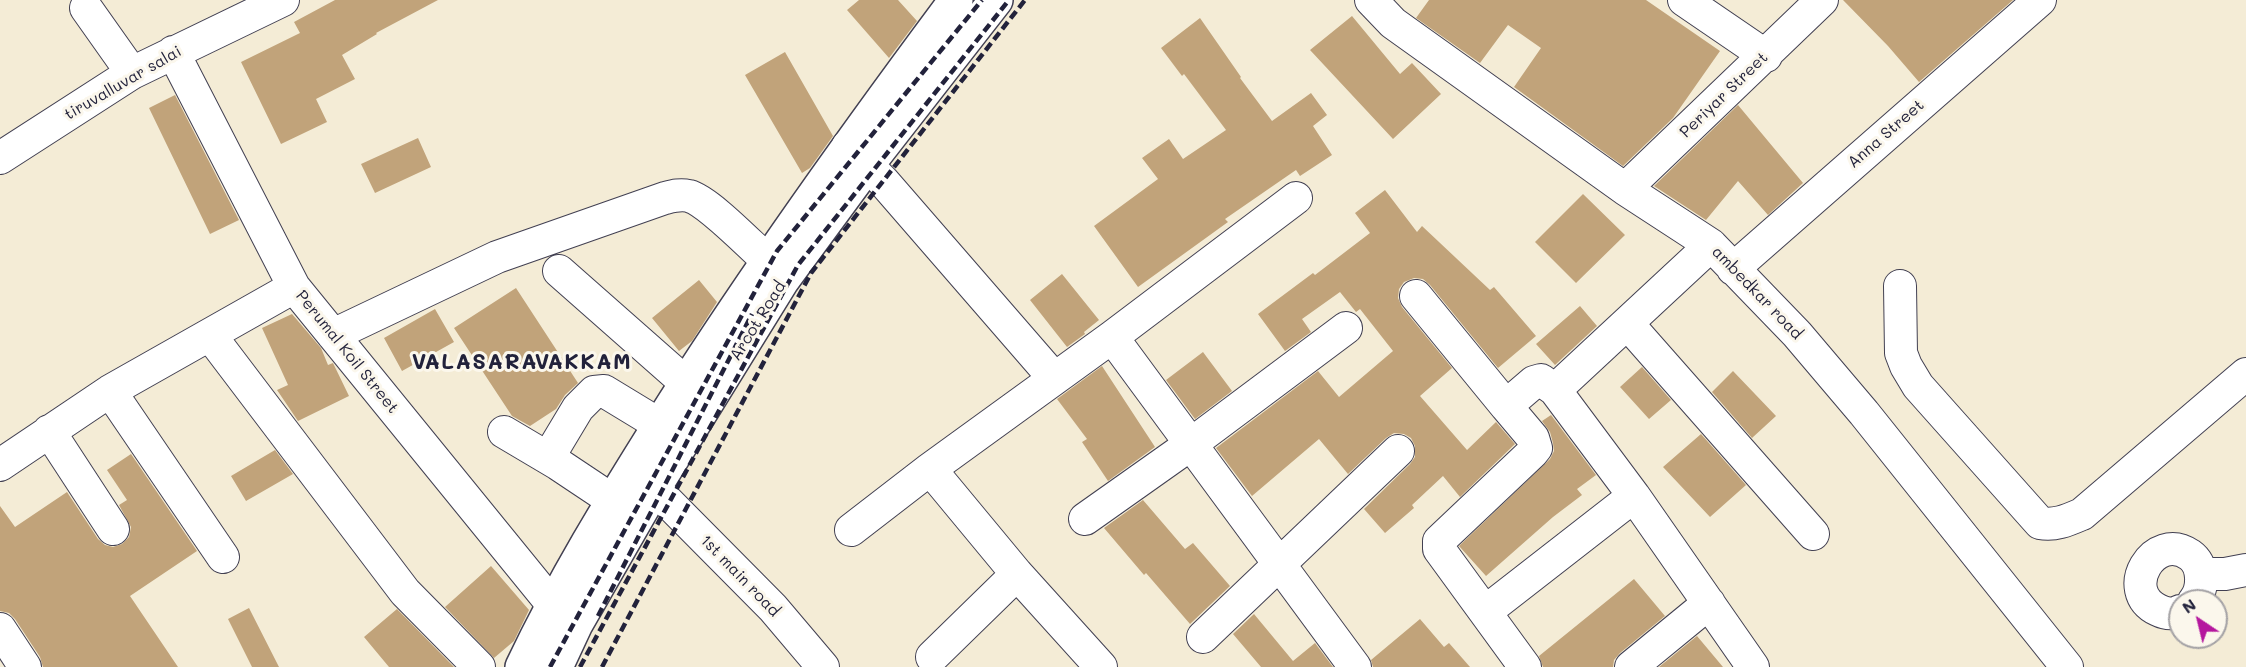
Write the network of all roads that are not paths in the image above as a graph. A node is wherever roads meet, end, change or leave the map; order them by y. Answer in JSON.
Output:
{"nodes":[{"id":1,"x":283,"y":0,"type":"edge"},
{"id":2,"x":956,"y":0,"type":"edge"},
{"id":3,"x":996,"y":0,"type":"edge"},
{"id":4,"x":1371,"y":0,"type":"edge"},
{"id":5,"x":1684,"y":0,"type":"edge"},
{"id":6,"x":1822,"y":0,"type":"edge"},
{"id":7,"x":2040,"y":0,"type":"edge"},
{"id":8,"x":86,"y":8,"type":"dead end"},
{"id":9,"x":173,"y":52,"type":"junction"},
{"id":10,"x":1766,"y":56,"type":"junction"},
{"id":11,"x":132,"y":73,"type":"junction"},
{"id":12,"x":858,"y":154,"type":"junction"},
{"id":13,"x":0,"y":158,"type":"edge"},
{"id":14,"x":1625,"y":189,"type":"junction"},
{"id":15,"x":1296,"y":198,"type":"dead end"},
{"id":16,"x":1711,"y":245,"type":"junction"},
{"id":17,"x":767,"y":260,"type":"junction"},
{"id":18,"x":1732,"y":269,"type":"junction"},
{"id":19,"x":560,"y":271,"type":"dead end"},
{"id":20,"x":1900,"y":286,"type":"dead end"},
{"id":21,"x":294,"y":287,"type":"junction"},
{"id":22,"x":1416,"y":296,"type":"dead end"},
{"id":23,"x":1627,"y":323,"type":"junction"},
{"id":24,"x":1346,"y":328,"type":"dead end"},
{"id":25,"x":210,"y":335,"type":"junction"},
{"id":26,"x":333,"y":335,"type":"junction"},
{"id":27,"x":1112,"y":337,"type":"junction"},
{"id":28,"x":2246,"y":374,"type":"edge"},
{"id":29,"x":1054,"y":378,"type":"junction"},
{"id":30,"x":686,"y":383,"type":"junction"},
{"id":31,"x":1555,"y":390,"type":"junction"},
{"id":32,"x":110,"y":391,"type":"junction"},
{"id":33,"x":1506,"y":406,"type":"junction"},
{"id":34,"x":660,"y":424,"type":"junction"},
{"id":35,"x":49,"y":431,"type":"junction"},
{"id":36,"x":504,"y":432,"type":"dead end"},
{"id":37,"x":1191,"y":444,"type":"junction"},
{"id":38,"x":1398,"y":451,"type":"dead end"},
{"id":39,"x":548,"y":458,"type":"junction"},
{"id":40,"x":0,"y":465,"type":"edge"},
{"id":41,"x":930,"y":469,"type":"junction"},
{"id":42,"x":654,"y":488,"type":"junction"},
{"id":43,"x":1634,"y":496,"type":"junction"},
{"id":44,"x":612,"y":500,"type":"junction"},
{"id":45,"x":1085,"y":519,"type":"dead end"},
{"id":46,"x":113,"y":529,"type":"dead end"},
{"id":47,"x":851,"y":530,"type":"dead end"},
{"id":48,"x":1813,"y":534,"type":"dead end"},
{"id":49,"x":223,"y":557,"type":"dead end"},
{"id":50,"x":1278,"y":564,"type":"junction"},
{"id":51,"x":2246,"y":570,"type":"edge"},
{"id":52,"x":1017,"y":574,"type":"junction"},
{"id":53,"x":2197,"y":588,"type":"edge"},
{"id":54,"x":1709,"y":603,"type":"junction"},
{"id":55,"x":1485,"y":612,"type":"junction"},
{"id":56,"x":2168,"y":613,"type":"edge"},
{"id":57,"x":564,"y":614,"type":"junction"},
{"id":58,"x":0,"y":629,"type":"edge"},
{"id":59,"x":1203,"y":637,"type":"dead end"},
{"id":60,"x":932,"y":657,"type":"dead end"},
{"id":61,"x":810,"y":661,"type":"edge"},
{"id":62,"x":25,"y":667,"type":"edge"},
{"id":63,"x":479,"y":667,"type":"edge"},
{"id":64,"x":522,"y":667,"type":"edge"},
{"id":65,"x":556,"y":667,"type":"edge"},
{"id":66,"x":1101,"y":667,"type":"edge"},
{"id":67,"x":1355,"y":667,"type":"edge"},
{"id":68,"x":1525,"y":667,"type":"edge"},
{"id":69,"x":1631,"y":667,"type":"edge"},
{"id":70,"x":1753,"y":667,"type":"edge"},
{"id":71,"x":2067,"y":667,"type":"edge"}],
"edges":[{"from":1,"to":9,"type":"street","name":"tiruvalluvar salai"},
{"from":2,"to":12,"type":"main road","name":"Arcot Road"},
{"from":3,"to":12,"type":"main road","name":"Arcot Road"},
{"from":4,"to":14,"type":"street","name":"ambedkar road"},
{"from":5,"to":10,"type":"street"},
{"from":6,"to":10,"type":"street","name":"Periyar Street"},
{"from":7,"to":18,"type":"street","name":"Anna Street"},
{"from":8,"to":11,"type":"street"},
{"from":9,"to":11,"type":"street","name":"tiruvalluvar salai"},
{"from":9,"to":21,"type":"street"},
{"from":10,"to":14,"type":"street","name":"Periyar Street"},
{"from":11,"to":13,"type":"street","name":"tiruvalluvar salai"},
{"from":12,"to":17,"type":"main road","name":"Arcot Road"},
{"from":12,"to":29,"type":"street"},
{"from":12,"to":42,"type":"main road","name":"Arcot Road"},
{"from":14,"to":16,"type":"street","name":"ambedkar road"},
{"from":15,"to":27,"type":"street"},
{"from":16,"to":18,"type":"street","name":"ambedkar road"},
{"from":16,"to":23,"type":"street"},
{"from":17,"to":26,"type":"street"},
{"from":17,"to":30,"type":"main road","name":"Arcot Road"},
{"from":18,"to":71,"type":"street","name":"ambedkar road"},
{"from":19,"to":30,"type":"street"},
{"from":20,"to":28,"type":"street"},
{"from":21,"to":25,"type":"street","name":"Perumal Koil Street"},
{"from":21,"to":26,"type":"street","name":"Perumal Koil Street"},
{"from":22,"to":33,"type":"street"},
{"from":23,"to":31,"type":"street"},
{"from":23,"to":48,"type":"street"},
{"from":24,"to":37,"type":"street"},
{"from":25,"to":32,"type":"street","name":"Perumal Koil Street"},
{"from":25,"to":63,"type":"street"},
{"from":26,"to":57,"type":"street","name":"Perumal Koil Street"},
{"from":27,"to":29,"type":"street"},
{"from":27,"to":37,"type":"street"},
{"from":29,"to":41,"type":"street"},
{"from":30,"to":34,"type":"main road","name":"Arcot Road"},
{"from":31,"to":33,"type":"street"},
{"from":31,"to":43,"type":"street"},
{"from":32,"to":35,"type":"street","name":"Perumal Koil Street"},
{"from":32,"to":49,"type":"street"},
{"from":33,"to":55,"type":"street"},
{"from":34,"to":39,"type":"street"},
{"from":34,"to":44,"type":"main road","name":"Arcot Road"},
{"from":35,"to":40,"type":"street","name":"Perumal Koil Street"},
{"from":35,"to":46,"type":"street"},
{"from":36,"to":39,"type":"street"},
{"from":37,"to":45,"type":"street"},
{"from":37,"to":50,"type":"street"},
{"from":38,"to":50,"type":"street"},
{"from":39,"to":44,"type":"street"},
{"from":41,"to":47,"type":"street"},
{"from":41,"to":52,"type":"street"},
{"from":42,"to":57,"type":"main road","name":"Arcot Road"},
{"from":42,"to":61,"type":"street","name":"1st main road"},
{"from":43,"to":54,"type":"street"},
{"from":43,"to":55,"type":"street"},
{"from":44,"to":57,"type":"main road","name":"Arcot Road"},
{"from":50,"to":59,"type":"street"},
{"from":50,"to":67,"type":"street"},
{"from":51,"to":53,"type":"street"},
{"from":52,"to":60,"type":"street"},
{"from":52,"to":66,"type":"street"},
{"from":53,"to":56,"type":"street"},
{"from":54,"to":69,"type":"street"},
{"from":54,"to":70,"type":"street"},
{"from":55,"to":68,"type":"street"},
{"from":57,"to":64,"type":"main road","name":"Arcot Road"},
{"from":57,"to":65,"type":"main road","name":"Arcot Road"},
{"from":58,"to":62,"type":"street"}]}
